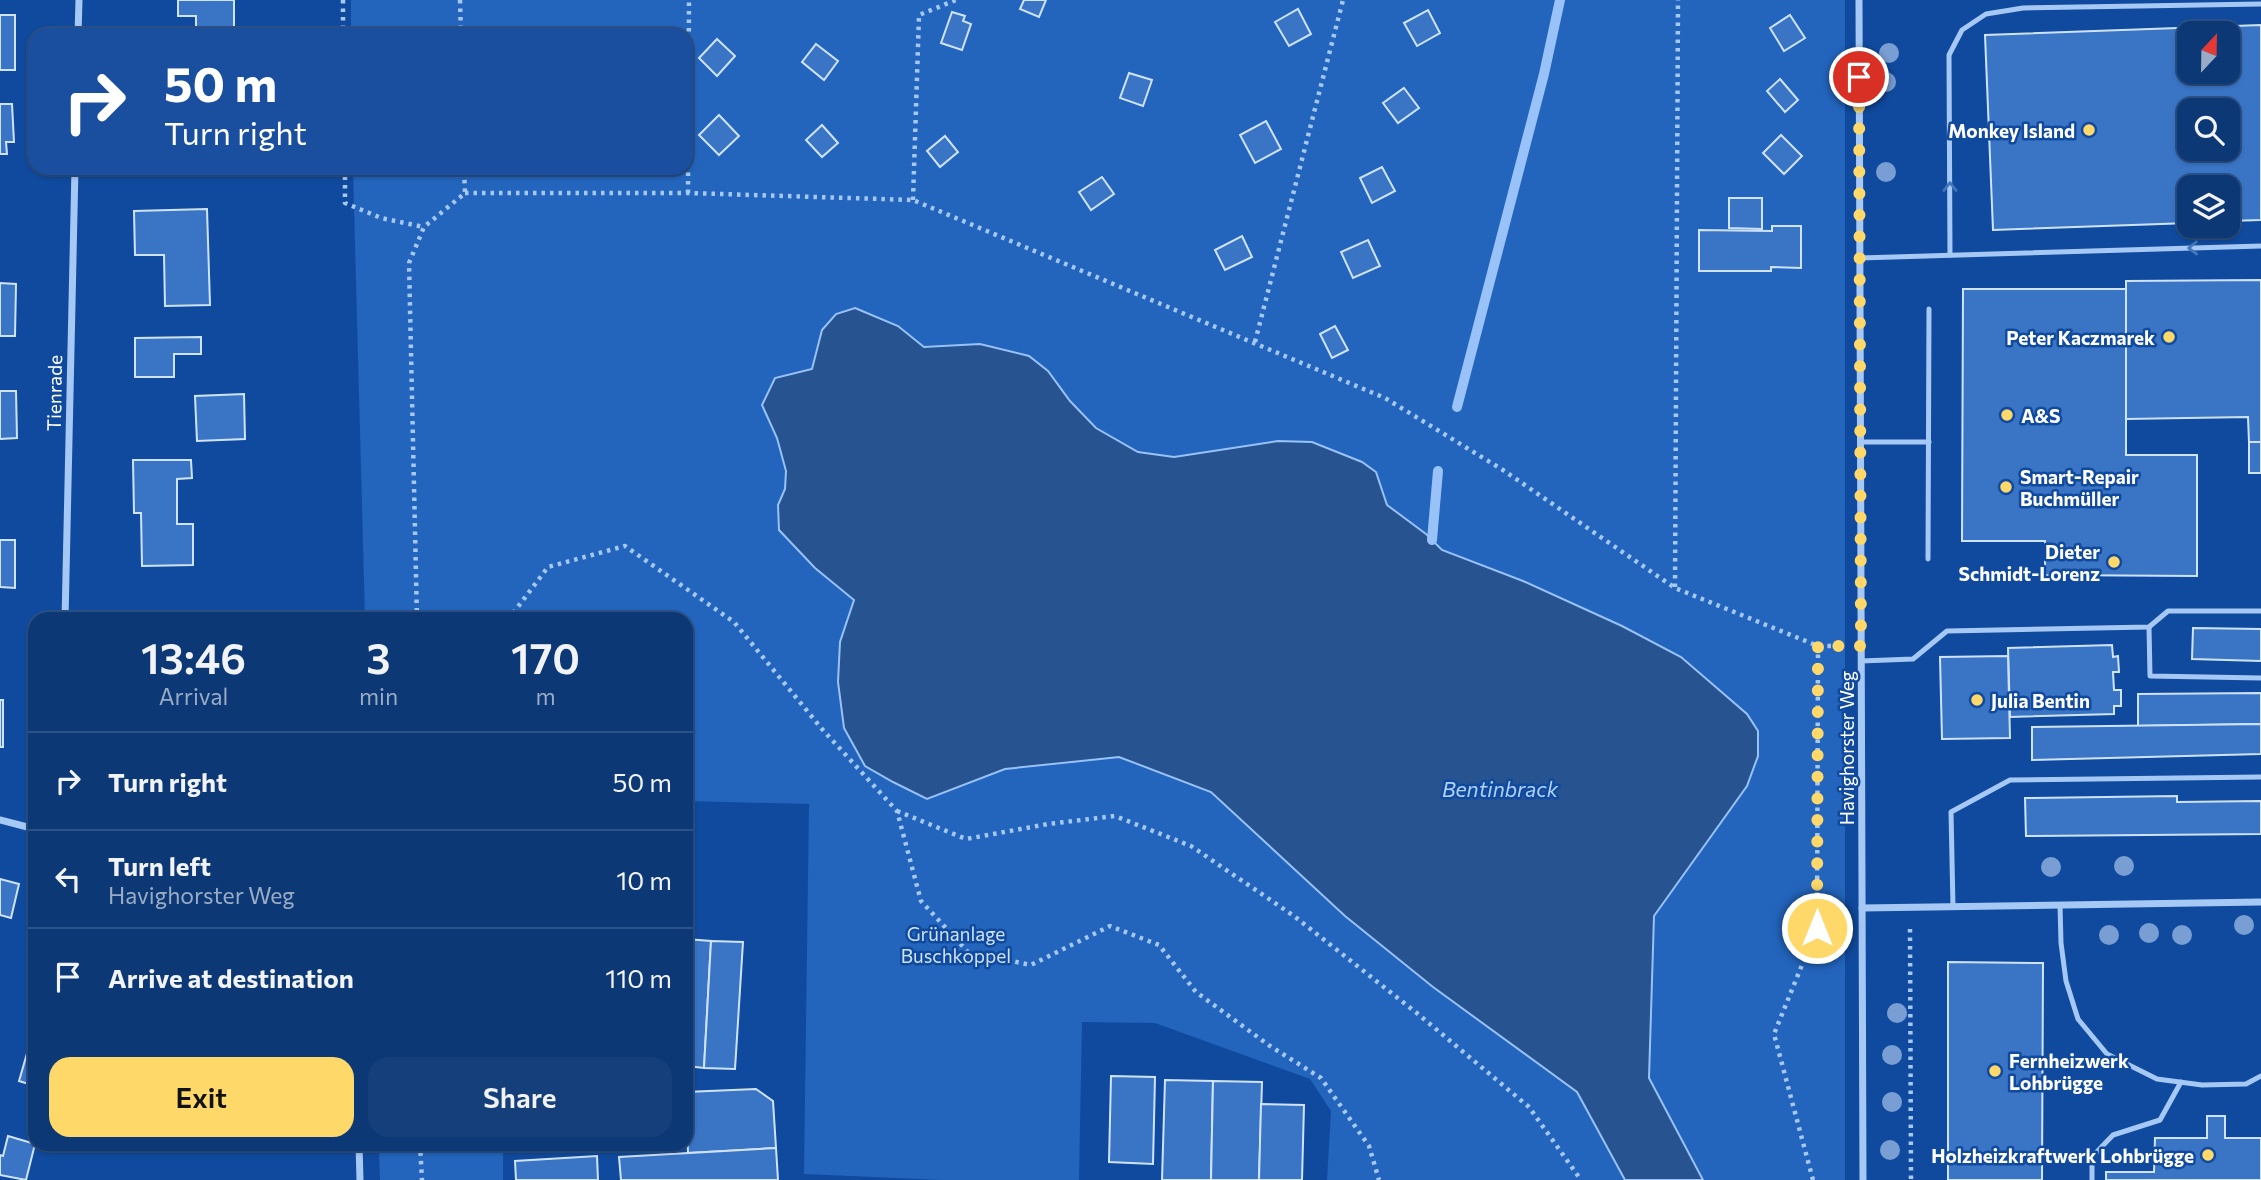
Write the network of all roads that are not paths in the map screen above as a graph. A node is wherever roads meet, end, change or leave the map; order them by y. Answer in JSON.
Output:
{"nodes":[{"id":1,"x":79,"y":0,"type":"edge"},
{"id":2,"x":1859,"y":0,"type":"edge"},
{"id":3,"x":2261,"y":4,"type":"edge"},
{"id":4,"x":78,"y":28,"type":"edge"},
{"id":5,"x":75,"y":175,"type":"edge"},
{"id":6,"x":2261,"y":246,"type":"edge"},
{"id":7,"x":1950,"y":255,"type":"junction"},
{"id":8,"x":1860,"y":258,"type":"junction"},
{"id":9,"x":1929,"y":309,"type":"dead end"},
{"id":10,"x":1860,"y":442,"type":"junction"},
{"id":11,"x":1929,"y":442,"type":"junction"},
{"id":12,"x":1928,"y":559,"type":"dead end"},
{"id":13,"x":2261,"y":611,"type":"edge"},
{"id":14,"x":65,"y":612,"type":"edge"},
{"id":15,"x":2149,"y":627,"type":"junction"},
{"id":16,"x":1861,"y":661,"type":"junction"},
{"id":17,"x":2261,"y":678,"type":"edge"},
{"id":18,"x":2261,"y":777,"type":"edge"},
{"id":19,"x":0,"y":820,"type":"edge"},
{"id":20,"x":28,"y":827,"type":"edge"},
{"id":21,"x":2261,"y":902,"type":"edge"},
{"id":22,"x":2060,"y":905,"type":"junction"},
{"id":23,"x":1953,"y":907,"type":"junction"},
{"id":24,"x":1862,"y":908,"type":"junction"},
{"id":25,"x":2261,"y":1076,"type":"edge"},
{"id":26,"x":2181,"y":1082,"type":"junction"},
{"id":27,"x":359,"y":1151,"type":"edge"},
{"id":28,"x":360,"y":1180,"type":"edge"},
{"id":29,"x":1863,"y":1180,"type":"edge"},
{"id":30,"x":2092,"y":1180,"type":"edge"}],
"edges":[{"from":1,"to":4,"type":"street"},
{"from":2,"to":8,"type":"street","name":"Havighorster Weg"},
{"from":7,"to":3,"type":"lane","one_way":true},
{"from":5,"to":14,"type":"street","name":"Tienrade"},
{"from":6,"to":7,"type":"lane","one_way":true},
{"from":7,"to":8,"type":"lane"},
{"from":8,"to":10,"type":"street","name":"Havighorster Weg"},
{"from":9,"to":11,"type":"lane"},
{"from":10,"to":11,"type":"lane"},
{"from":10,"to":16,"type":"street","name":"Havighorster Weg"},
{"from":11,"to":12,"type":"lane"},
{"from":13,"to":15,"type":"lane"},
{"from":15,"to":16,"type":"lane"},
{"from":15,"to":17,"type":"lane"},
{"from":16,"to":24,"type":"street","name":"Havighorster Weg"},
{"from":18,"to":23,"type":"lane"},
{"from":19,"to":20,"type":"street"},
{"from":21,"to":22,"type":"street"},
{"from":22,"to":23,"type":"street"},
{"from":22,"to":26,"type":"lane"},
{"from":23,"to":24,"type":"street"},
{"from":24,"to":29,"type":"street","name":"Havighorster Weg"},
{"from":25,"to":26,"type":"lane"},
{"from":26,"to":30,"type":"lane"},
{"from":27,"to":28,"type":"street"}]}
